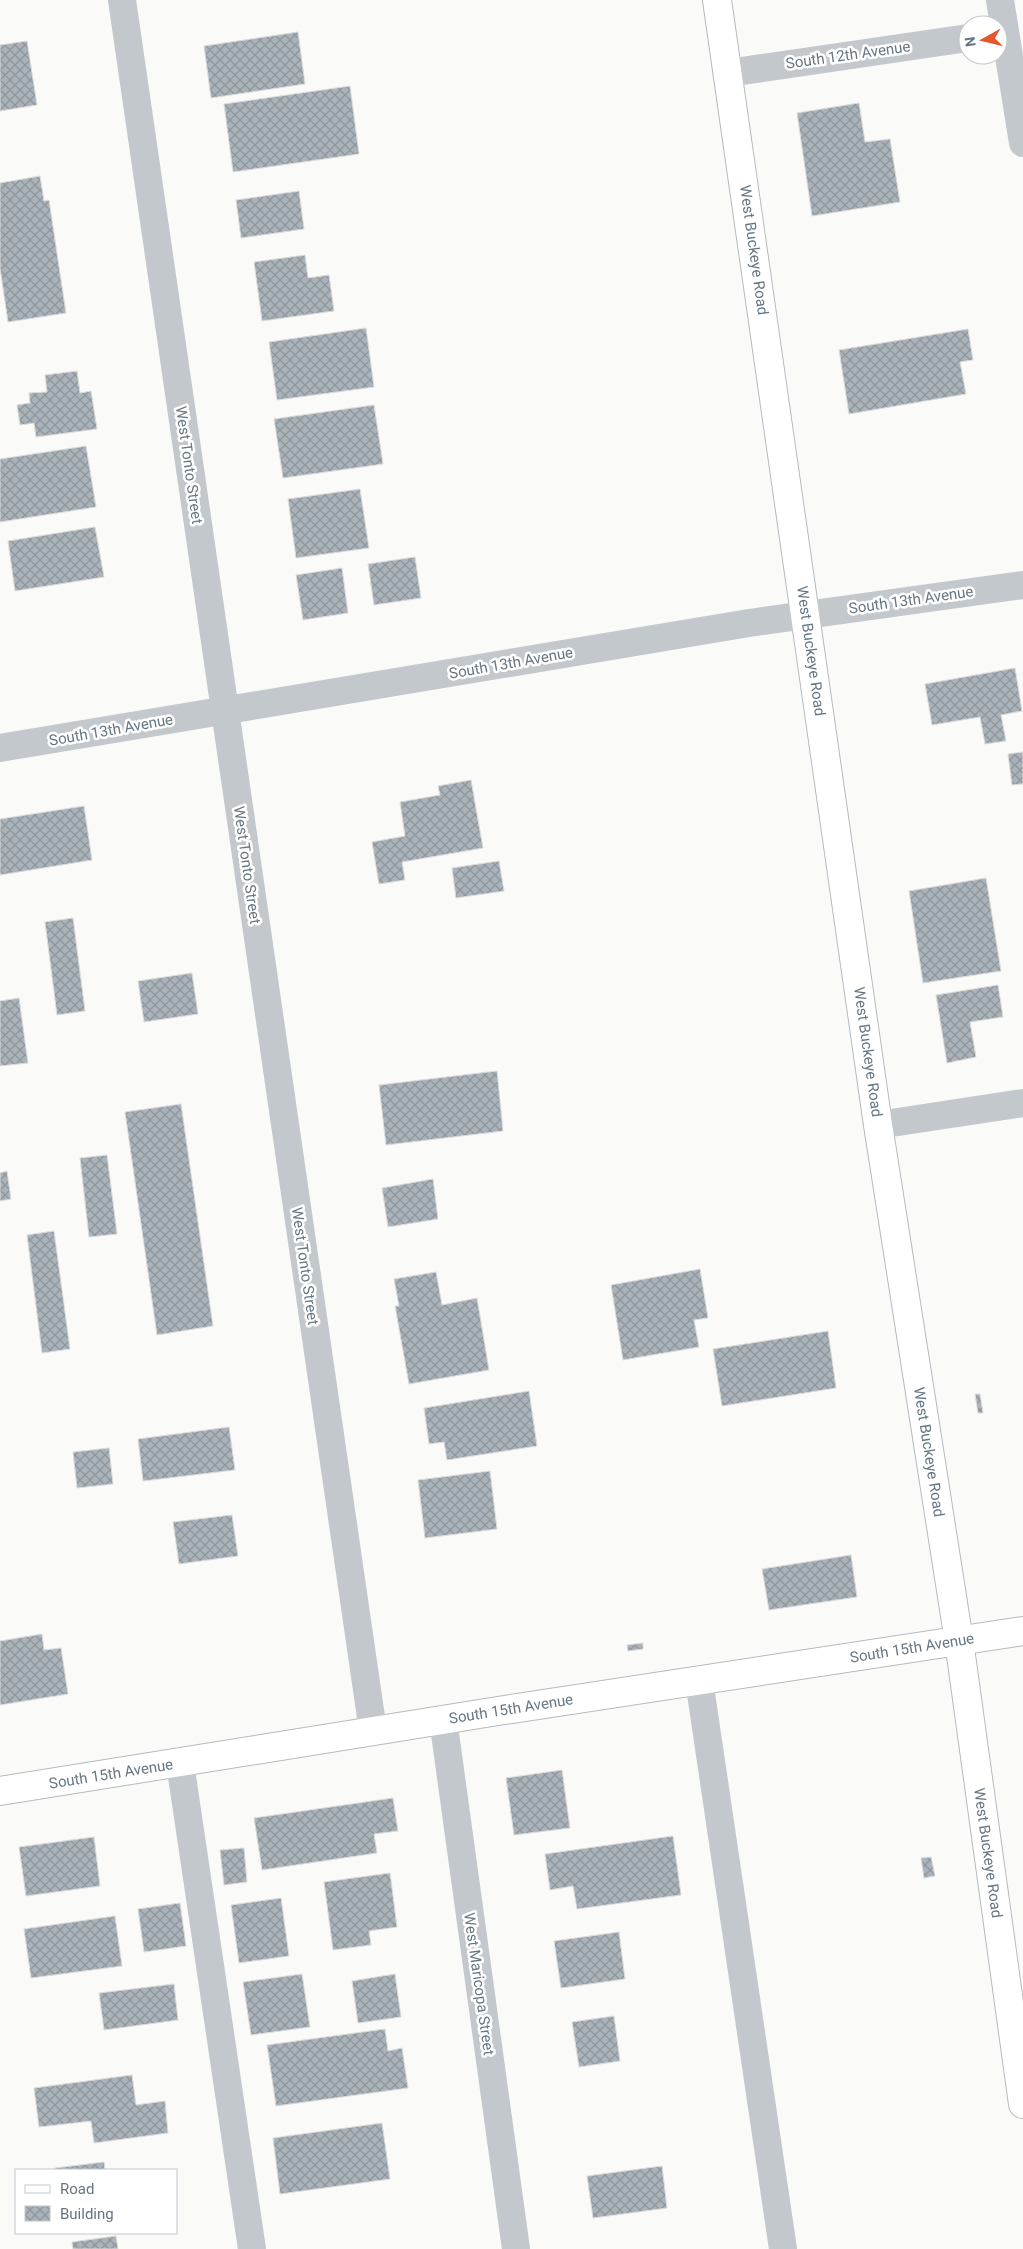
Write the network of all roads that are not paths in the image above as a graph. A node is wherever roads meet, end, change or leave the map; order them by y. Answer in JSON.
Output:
{"nodes":[{"id":1,"x":122,"y":0,"type":"edge"},
{"id":2,"x":718,"y":0,"type":"edge"},
{"id":3,"x":1000,"y":0,"type":"edge"},
{"id":4,"x":1009,"y":33,"type":"edge"},
{"id":5,"x":958,"y":39,"type":"edge"},
{"id":6,"x":728,"y":72,"type":"junction"},
{"id":7,"x":1023,"y":143,"type":"edge"},
{"id":8,"x":1023,"y":585,"type":"edge"},
{"id":9,"x":806,"y":614,"type":"junction"},
{"id":10,"x":225,"y":711,"type":"junction"},
{"id":11,"x":0,"y":748,"type":"edge"},
{"id":12,"x":1023,"y":1103,"type":"edge"},
{"id":13,"x":878,"y":1125,"type":"junction"},
{"id":14,"x":1023,"y":1631,"type":"edge"},
{"id":15,"x":958,"y":1641,"type":"junction"},
{"id":16,"x":700,"y":1680,"type":"junction"},
{"id":17,"x":443,"y":1720,"type":"junction"},
{"id":18,"x":372,"y":1731,"type":"junction"},
{"id":19,"x":180,"y":1763,"type":"junction"},
{"id":20,"x":0,"y":1791,"type":"edge"},
{"id":21,"x":1023,"y":2104,"type":"edge"},
{"id":22,"x":252,"y":2249,"type":"edge"},
{"id":23,"x":516,"y":2249,"type":"edge"},
{"id":24,"x":782,"y":2249,"type":"edge"}],
"edges":[{"from":1,"to":10,"type":"street","name":"West Tonto Street"},
{"from":2,"to":6,"type":"main road","name":"West Buckeye Road"},
{"from":3,"to":4,"type":"street"},
{"from":4,"to":7,"type":"street"},
{"from":5,"to":6,"type":"street","name":"South 12th Avenue"},
{"from":6,"to":9,"type":"main road","name":"West Buckeye Road"},
{"from":8,"to":9,"type":"street","name":"South 13th Avenue"},
{"from":9,"to":10,"type":"street","name":"South 13th Avenue"},
{"from":9,"to":13,"type":"main road","name":"West Buckeye Road"},
{"from":10,"to":11,"type":"street","name":"South 13th Avenue"},
{"from":10,"to":18,"type":"street","name":"West Tonto Street"},
{"from":12,"to":13,"type":"street"},
{"from":13,"to":15,"type":"main road","name":"West Buckeye Road"},
{"from":14,"to":15,"type":"main road","name":"South 15th Avenue"},
{"from":15,"to":16,"type":"main road","name":"South 15th Avenue"},
{"from":15,"to":21,"type":"main road","name":"West Buckeye Road"},
{"from":16,"to":17,"type":"main road","name":"South 15th Avenue"},
{"from":16,"to":24,"type":"street"},
{"from":17,"to":18,"type":"main road","name":"South 15th Avenue"},
{"from":17,"to":23,"type":"street","name":"West Maricopa Street"},
{"from":18,"to":19,"type":"main road","name":"South 15th Avenue"},
{"from":19,"to":20,"type":"main road","name":"South 15th Avenue"},
{"from":19,"to":22,"type":"street"}]}
